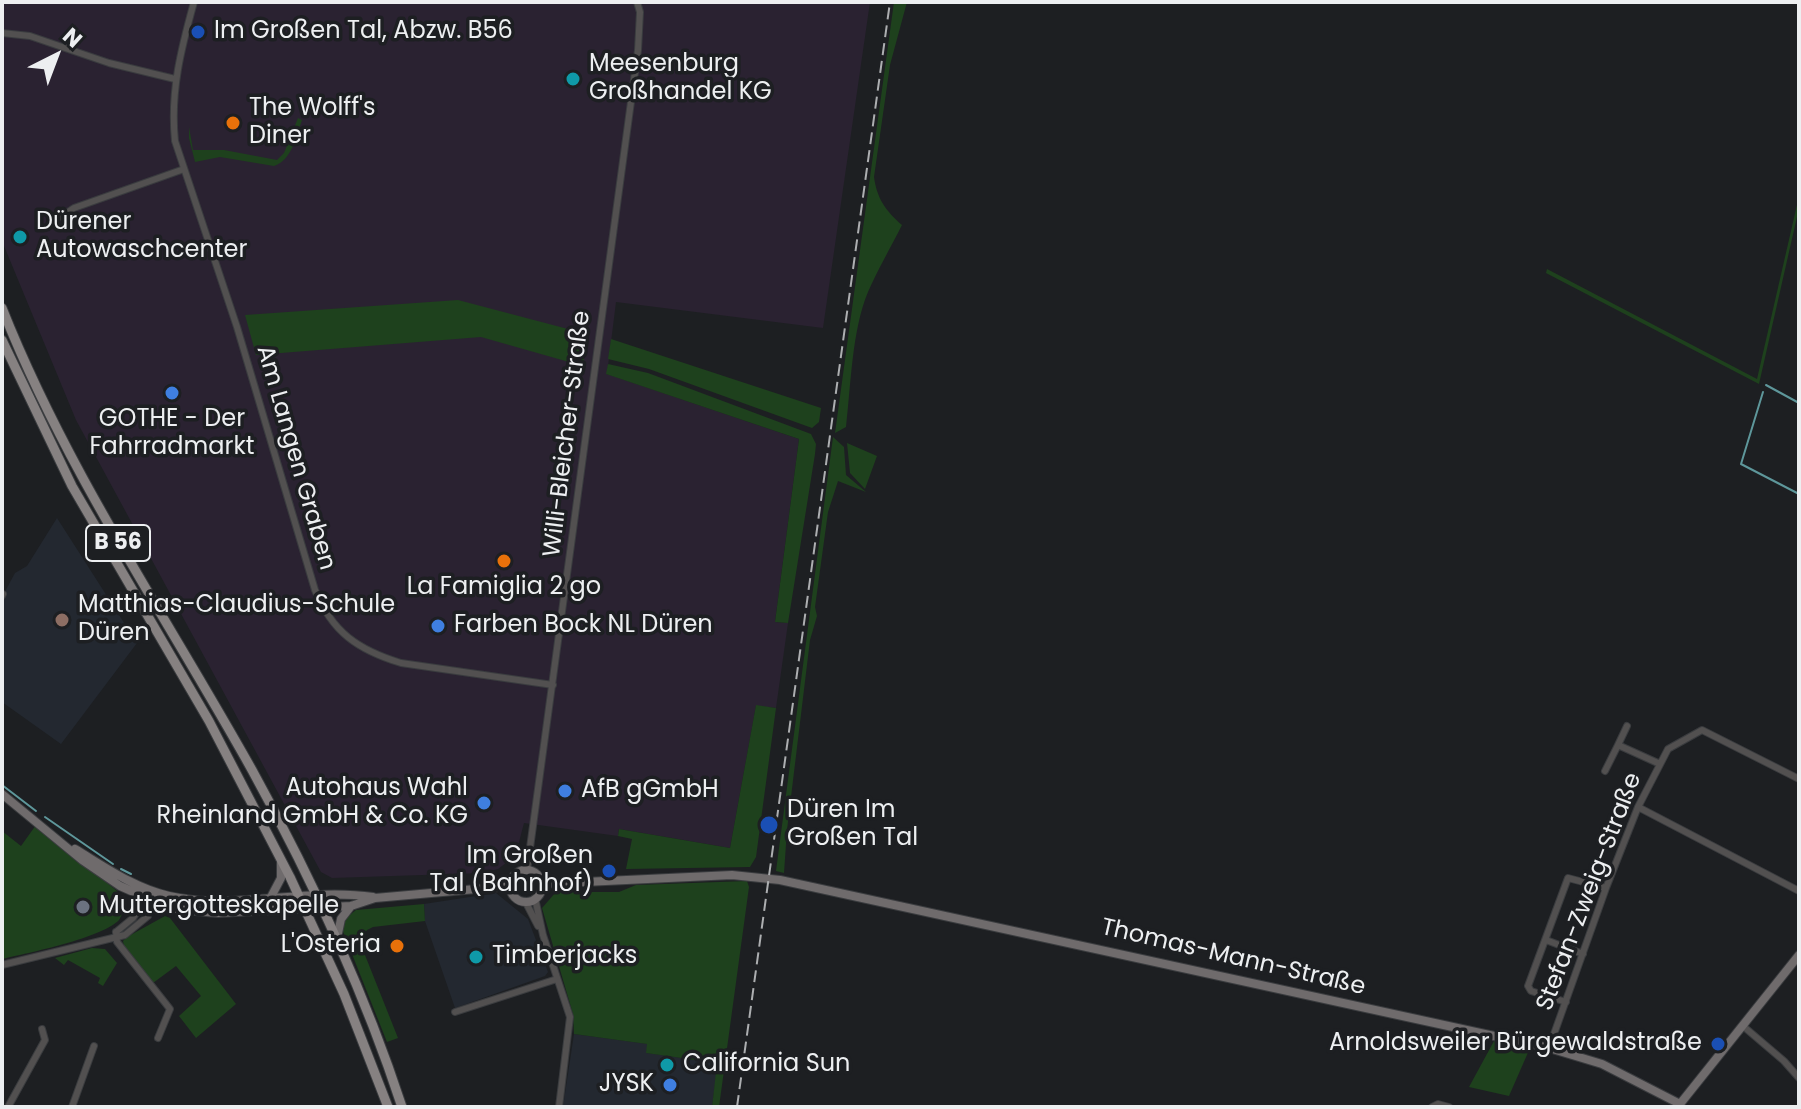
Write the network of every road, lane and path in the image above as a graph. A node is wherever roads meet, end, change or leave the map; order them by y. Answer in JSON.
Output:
{"nodes":[{"id":1,"x":194,"y":2,"type":"edge"},
{"id":2,"x":637,"y":2,"type":"edge"},
{"id":3,"x":2,"y":33,"type":"edge"},
{"id":4,"x":175,"y":79,"type":"junction"},
{"id":5,"x":184,"y":169,"type":"junction"},
{"id":6,"x":61,"y":217,"type":"dead end"},
{"id":7,"x":2,"y":308,"type":"edge"},
{"id":8,"x":2,"y":340,"type":"edge"},
{"id":9,"x":553,"y":685,"type":"junction"},
{"id":10,"x":1627,"y":726,"type":"dead end"},
{"id":11,"x":1618,"y":745,"type":"junction"},
{"id":12,"x":1660,"y":764,"type":"junction"},
{"id":13,"x":1605,"y":771,"type":"dead end"},
{"id":14,"x":1799,"y":779,"type":"edge"},
{"id":15,"x":2,"y":794,"type":"edge"},
{"id":16,"x":1638,"y":807,"type":"junction"},
{"id":17,"x":61,"y":840,"type":"junction"},
{"id":18,"x":281,"y":858,"type":"junction"},
{"id":19,"x":527,"y":870,"type":"junction"},
{"id":20,"x":542,"y":884,"type":"junction"},
{"id":21,"x":510,"y":886,"type":"junction"},
{"id":22,"x":1606,"y":888,"type":"junction"},
{"id":23,"x":1799,"y":891,"type":"edge"},
{"id":24,"x":153,"y":892,"type":"junction"},
{"id":25,"x":314,"y":893,"type":"junction"},
{"id":26,"x":299,"y":894,"type":"junction"},
{"id":27,"x":271,"y":897,"type":"junction"},
{"id":28,"x":375,"y":898,"type":"junction"},
{"id":29,"x":535,"y":898,"type":"junction"},
{"id":30,"x":144,"y":899,"type":"junction"},
{"id":31,"x":525,"y":901,"type":"junction"},
{"id":32,"x":154,"y":903,"type":"junction"},
{"id":33,"x":351,"y":906,"type":"junction"},
{"id":34,"x":305,"y":907,"type":"junction"},
{"id":35,"x":320,"y":907,"type":"junction"},
{"id":36,"x":543,"y":935,"type":"junction"},
{"id":37,"x":114,"y":936,"type":"junction"},
{"id":38,"x":1546,"y":940,"type":"junction"},
{"id":39,"x":336,"y":943,"type":"junction"},
{"id":40,"x":1583,"y":954,"type":"junction"},
{"id":41,"x":1799,"y":955,"type":"edge"},
{"id":42,"x":2,"y":965,"type":"edge"},
{"id":43,"x":557,"y":979,"type":"junction"},
{"id":44,"x":1566,"y":1002,"type":"junction"},
{"id":45,"x":455,"y":1012,"type":"dead end"},
{"id":46,"x":1743,"y":1026,"type":"junction"},
{"id":47,"x":42,"y":1029,"type":"dead end"},
{"id":48,"x":158,"y":1038,"type":"dead end"},
{"id":49,"x":94,"y":1046,"type":"dead end"},
{"id":50,"x":1549,"y":1048,"type":"junction"},
{"id":51,"x":1799,"y":1078,"type":"edge"},
{"id":52,"x":1679,"y":1106,"type":"edge"},
{"id":53,"x":8,"y":1107,"type":"edge"},
{"id":54,"x":72,"y":1107,"type":"edge"},
{"id":55,"x":388,"y":1107,"type":"edge"},
{"id":56,"x":402,"y":1107,"type":"edge"},
{"id":57,"x":559,"y":1107,"type":"edge"},
{"id":58,"x":1432,"y":1107,"type":"edge"},
{"id":59,"x":1449,"y":1107,"type":"edge"}],
"edges":[{"from":1,"to":4,"type":"street","name":"Am Langen Graben"},
{"from":2,"to":9,"type":"street","name":"Willi-Bleicher-Straße"},
{"from":3,"to":4,"type":"street"},
{"from":4,"to":5,"type":"street","name":"Am Langen Graben"},
{"from":5,"to":6,"type":"street"},
{"from":5,"to":9,"type":"street","name":"Am Langen Graben"},
{"from":7,"to":25,"type":"main road","number":"B 56"},
{"from":8,"to":18,"type":"main road","number":"B 56"},
{"from":9,"to":19,"type":"street","name":"Willi-Bleicher-Straße"},
{"from":10,"to":11,"type":"street"},
{"from":11,"to":12,"type":"street"},
{"from":11,"to":13,"type":"street"},
{"from":12,"to":14,"type":"street","name":"Stefan-Zweig-Straße"},
{"from":12,"to":16,"type":"street","name":"Stefan-Zweig-Straße"},
{"from":15,"to":17,"type":"main road"},
{"from":16,"to":22,"type":"street","name":"Stefan-Zweig-Straße"},
{"from":16,"to":23,"type":"street"},
{"from":17,"to":24,"type":"main road"},
{"from":17,"to":30,"type":"main road"},
{"from":18,"to":26,"type":"main road","number":"B 56"},
{"from":18,"to":27,"type":"main road"},
{"from":19,"to":20,"type":"main road"},
{"from":19,"to":21,"type":"main road"},
{"from":20,"to":29,"type":"main road"},
{"from":20,"to":50,"type":"main road","name":"Thomas-Mann-Straße"},
{"from":21,"to":28,"type":"main road"},
{"from":21,"to":31,"type":"main road"},
{"from":22,"to":38,"type":"street"},
{"from":22,"to":40,"type":"street","name":"Stefan-Zweig-Straße"},
{"from":24,"to":27,"type":"main road"},
{"from":24,"to":30,"type":"street"},
{"from":24,"to":32,"type":"street"},
{"from":25,"to":26,"type":"main road"},
{"from":25,"to":28,"type":"main road"},
{"from":25,"to":35,"type":"main road","number":"B 56"},
{"from":26,"to":27,"type":"main road"},
{"from":26,"to":34,"type":"main road","number":"B 56"},
{"from":28,"to":33,"type":"main road"},
{"from":29,"to":31,"type":"main road"},
{"from":29,"to":36,"type":"street"},
{"from":30,"to":32,"type":"main road"},
{"from":30,"to":37,"type":"street"},
{"from":31,"to":36,"type":"street"},
{"from":32,"to":34,"type":"main road"},
{"from":32,"to":37,"type":"street"},
{"from":33,"to":35,"type":"main road"},
{"from":33,"to":39,"type":"main road"},
{"from":34,"to":35,"type":"main road"},
{"from":34,"to":55,"type":"main road","number":"B 56"},
{"from":35,"to":39,"type":"main road","number":"B 56"},
{"from":36,"to":43,"type":"street"},
{"from":37,"to":42,"type":"street"},
{"from":37,"to":48,"type":"street"},
{"from":38,"to":40,"type":"street"},
{"from":38,"to":44,"type":"street"},
{"from":39,"to":56,"type":"main road","number":"B 56"},
{"from":40,"to":44,"type":"street","name":"Stefan-Zweig-Straße"},
{"from":41,"to":46,"type":"main road"},
{"from":43,"to":45,"type":"street"},
{"from":43,"to":57,"type":"street"},
{"from":44,"to":50,"type":"street","name":"Stefan-Zweig-Straße"},
{"from":46,"to":51,"type":"street"},
{"from":46,"to":52,"type":"main road"},
{"from":47,"to":53,"type":"street"},
{"from":49,"to":54,"type":"street"},
{"from":50,"to":52,"type":"main road","name":"Thomas-Mann-Straße"},
{"from":58,"to":59,"type":"street"}]}
